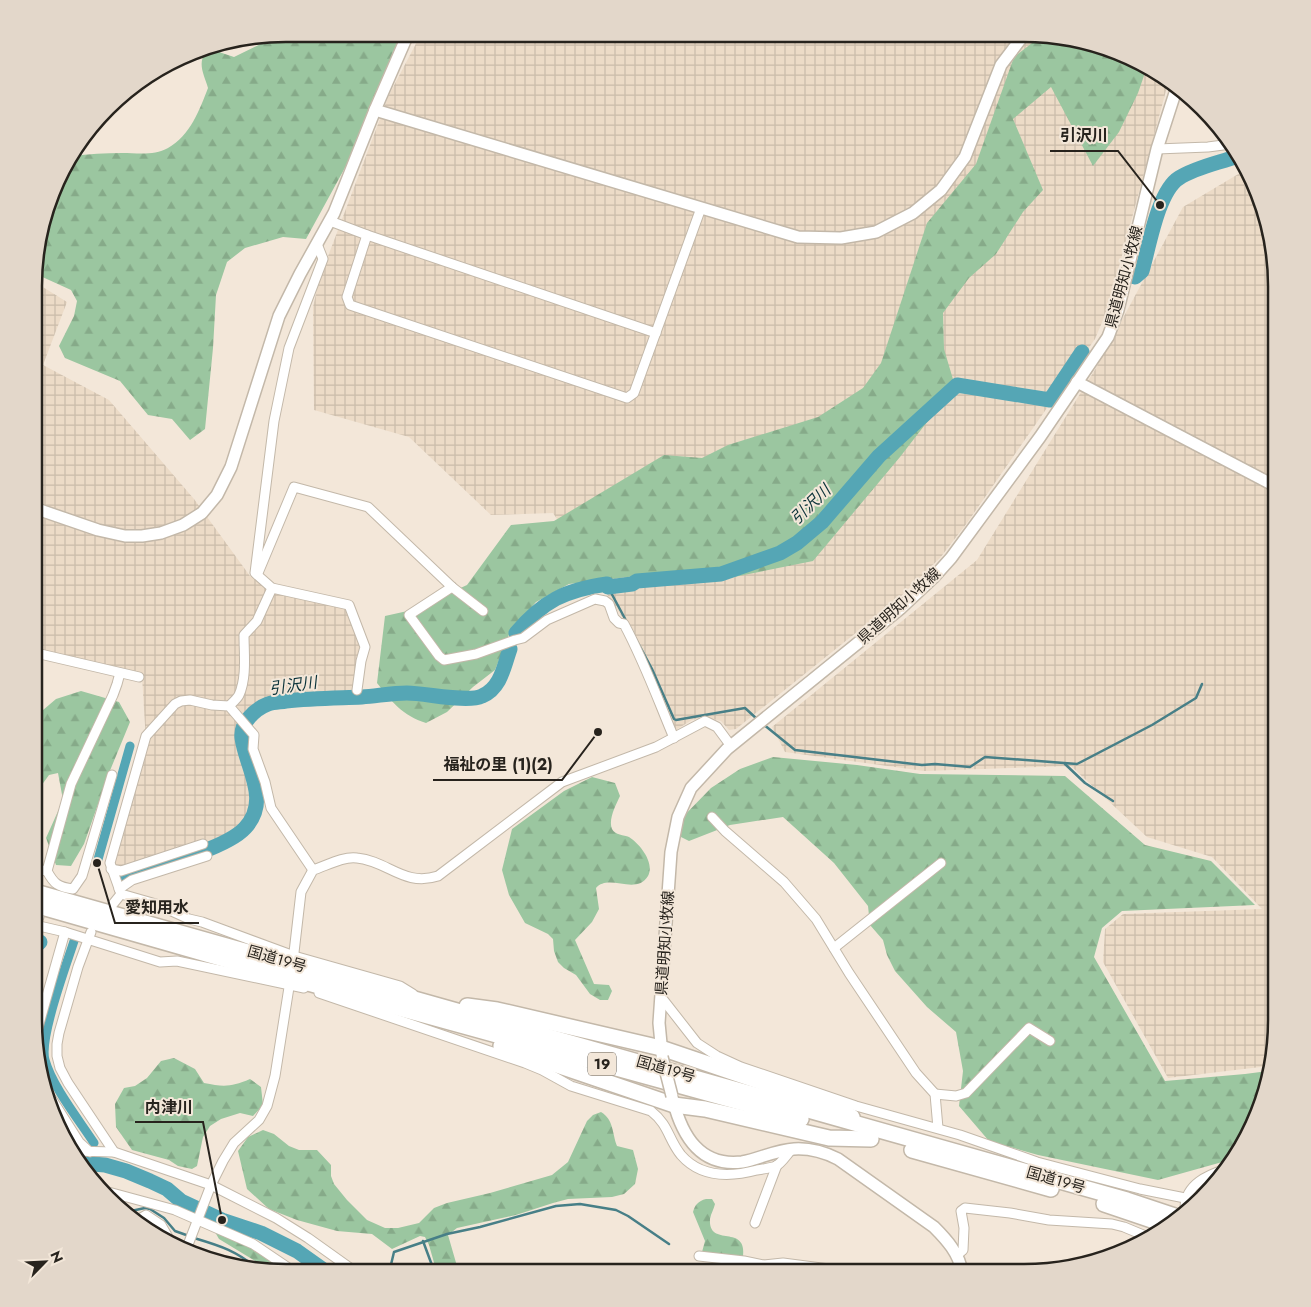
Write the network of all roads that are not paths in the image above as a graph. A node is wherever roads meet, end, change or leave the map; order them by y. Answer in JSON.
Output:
{"nodes":[{"id":1,"x":405,"y":42,"type":"edge"},
{"id":2,"x":1018,"y":42,"type":"edge"},
{"id":3,"x":1175,"y":94,"type":"edge"},
{"id":4,"x":376,"y":110,"type":"junction"},
{"id":5,"x":1223,"y":145,"type":"edge"},
{"id":6,"x":1157,"y":149,"type":"junction"},
{"id":7,"x":701,"y":208,"type":"junction"},
{"id":8,"x":330,"y":221,"type":"junction"},
{"id":9,"x":367,"y":235,"type":"junction"},
{"id":10,"x":317,"y":244,"type":"junction"},
{"id":11,"x":656,"y":333,"type":"junction"},
{"id":12,"x":1076,"y":382,"type":"junction"},
{"id":13,"x":1268,"y":482,"type":"edge"},
{"id":14,"x":42,"y":511,"type":"edge"},
{"id":15,"x":257,"y":575,"type":"junction"},
{"id":16,"x":452,"y":587,"type":"junction"},
{"id":17,"x":272,"y":588,"type":"junction"},
{"id":18,"x":483,"y":612,"type":"dead end"},
{"id":19,"x":42,"y":654,"type":"edge"},
{"id":20,"x":120,"y":672,"type":"junction"},
{"id":21,"x":139,"y":677,"type":"dead end"},
{"id":22,"x":357,"y":690,"type":"dead end"},
{"id":23,"x":229,"y":706,"type":"junction"},
{"id":24,"x":674,"y":738,"type":"junction"},
{"id":25,"x":731,"y":746,"type":"junction"},
{"id":26,"x":112,"y":775,"type":"dead end"},
{"id":27,"x":712,"y":817,"type":"dead end"},
{"id":28,"x":203,"y":844,"type":"dead end"},
{"id":29,"x":207,"y":856,"type":"dead end"},
{"id":30,"x":941,"y":863,"type":"dead end"},
{"id":31,"x":111,"y":869,"type":"junction"},
{"id":32,"x":42,"y":870,"type":"edge"},
{"id":33,"x":312,"y":870,"type":"junction"},
{"id":34,"x":47,"y":871,"type":"junction"},
{"id":35,"x":120,"y":892,"type":"junction"},
{"id":36,"x":42,"y":894,"type":"edge"},
{"id":37,"x":113,"y":904,"type":"dead end"},
{"id":38,"x":42,"y":917,"type":"edge"},
{"id":39,"x":42,"y":919,"type":"edge"},
{"id":40,"x":65,"y":932,"type":"junction"},
{"id":41,"x":89,"y":935,"type":"junction"},
{"id":42,"x":834,"y":948,"type":"junction"},
{"id":43,"x":292,"y":971,"type":"junction"},
{"id":44,"x":661,"y":998,"type":"junction"},
{"id":45,"x":424,"y":1008,"type":"junction"},
{"id":46,"x":42,"y":1012,"type":"edge"},
{"id":47,"x":1050,"y":1040,"type":"dead end"},
{"id":48,"x":662,"y":1053,"type":"junction"},
{"id":49,"x":935,"y":1094,"type":"junction"},
{"id":50,"x":673,"y":1101,"type":"junction"},
{"id":51,"x":938,"y":1128,"type":"junction"},
{"id":52,"x":70,"y":1133,"type":"edge"},
{"id":53,"x":871,"y":1133,"type":"junction"},
{"id":54,"x":792,"y":1149,"type":"junction"},
{"id":55,"x":81,"y":1151,"type":"edge"},
{"id":56,"x":90,"y":1152,"type":"junction"},
{"id":57,"x":114,"y":1152,"type":"junction"},
{"id":58,"x":777,"y":1166,"type":"junction"},
{"id":59,"x":1215,"y":1173,"type":"edge"},
{"id":60,"x":1075,"y":1179,"type":"junction"},
{"id":61,"x":211,"y":1184,"type":"junction"},
{"id":62,"x":115,"y":1194,"type":"edge"},
{"id":63,"x":1187,"y":1202,"type":"edge"},
{"id":64,"x":1181,"y":1208,"type":"edge"},
{"id":65,"x":142,"y":1217,"type":"edge"},
{"id":66,"x":196,"y":1220,"type":"junction"},
{"id":67,"x":755,"y":1222,"type":"dead end"},
{"id":68,"x":1160,"y":1223,"type":"edge"},
{"id":69,"x":164,"y":1232,"type":"edge"},
{"id":70,"x":1141,"y":1234,"type":"edge"},
{"id":71,"x":188,"y":1244,"type":"edge"},
{"id":72,"x":700,"y":1256,"type":"dead end"},
{"id":73,"x":956,"y":1256,"type":"junction"},
{"id":74,"x":283,"y":1264,"type":"edge"},
{"id":75,"x":344,"y":1264,"type":"edge"},
{"id":76,"x":752,"y":1264,"type":"edge"},
{"id":77,"x":960,"y":1264,"type":"edge"}],
"edges":[{"from":1,"to":4,"type":"street"},
{"from":2,"to":7,"type":"street"},
{"from":3,"to":6,"type":"street","name":"県道明知小牧線"},
{"from":4,"to":7,"type":"street"},
{"from":4,"to":8,"type":"street"},
{"from":5,"to":6,"type":"street"},
{"from":6,"to":12,"type":"street","name":"県道明知小牧線"},
{"from":7,"to":11,"type":"street"},
{"from":8,"to":9,"type":"street"},
{"from":8,"to":10,"type":"street"},
{"from":9,"to":11,"type":"street"},
{"from":9,"to":11,"type":"street"},
{"from":10,"to":14,"type":"street"},
{"from":10,"to":15,"type":"street"},
{"from":12,"to":13,"type":"street"},
{"from":12,"to":25,"type":"street","name":"県道明知小牧線"},
{"from":15,"to":16,"type":"street"},
{"from":15,"to":17,"type":"street"},
{"from":16,"to":18,"type":"street"},
{"from":16,"to":24,"type":"street"},
{"from":17,"to":22,"type":"street"},
{"from":17,"to":23,"type":"street"},
{"from":19,"to":20,"type":"street"},
{"from":20,"to":21,"type":"street"},
{"from":20,"to":34,"type":"street"},
{"from":23,"to":31,"type":"street"},
{"from":23,"to":33,"type":"street"},
{"from":24,"to":25,"type":"street"},
{"from":24,"to":33,"type":"street"},
{"from":25,"to":44,"type":"street","name":"県道明知小牧線"},
{"from":26,"to":34,"type":"street"},
{"from":27,"to":42,"type":"street"},
{"from":28,"to":31,"type":"street"},
{"from":29,"to":35,"type":"street"},
{"from":30,"to":42,"type":"street"},
{"from":31,"to":35,"type":"street"},
{"from":32,"to":34,"type":"street"},
{"from":33,"to":43,"type":"street"},
{"from":35,"to":37,"type":"street"},
{"from":35,"to":43,"type":"street"},
{"from":36,"to":43,"type":"highway","name":"国道19号","number":"19"},
{"from":38,"to":43,"type":"highway","name":"国道19号","number":"19"},
{"from":39,"to":40,"type":"street"},
{"from":40,"to":41,"type":"street"},
{"from":40,"to":46,"type":"street"},
{"from":41,"to":43,"type":"street"},
{"from":41,"to":57,"type":"street"},
{"from":42,"to":49,"type":"street"},
{"from":43,"to":45,"type":"highway","name":"国道19号","number":"19"},
{"from":43,"to":45,"type":"street"},
{"from":43,"to":58,"type":"street"},
{"from":43,"to":61,"type":"street"},
{"from":44,"to":48,"type":"street","name":"県道明知小牧線"},
{"from":44,"to":51,"type":"street"},
{"from":45,"to":48,"type":"highway"},
{"from":45,"to":50,"type":"highway"},
{"from":45,"to":53,"type":"highway","name":"国道19号","number":"19"},
{"from":47,"to":49,"type":"street"},
{"from":48,"to":50,"type":"street","name":"県道明知小牧線","bridge":true},
{"from":48,"to":53,"type":"highway"},
{"from":49,"to":51,"type":"street"},
{"from":50,"to":53,"type":"highway"},
{"from":50,"to":54,"type":"street","name":"県道明知小牧線"},
{"from":51,"to":60,"type":"street"},
{"from":52,"to":56,"type":"street"},
{"from":53,"to":60,"type":"highway","name":"国道19号","number":"19"},
{"from":53,"to":68,"type":"highway","name":"国道19号","number":"19"},
{"from":54,"to":58,"type":"street"},
{"from":54,"to":73,"type":"street","name":"県道明知小牧線"},
{"from":55,"to":56,"type":"street"},
{"from":56,"to":57,"type":"street"},
{"from":57,"to":61,"type":"street"},
{"from":58,"to":67,"type":"street"},
{"from":59,"to":63,"type":"street"},
{"from":60,"to":64,"type":"highway","name":"国道19号","number":"19"},
{"from":61,"to":66,"type":"street"},
{"from":61,"to":75,"type":"street"},
{"from":62,"to":66,"type":"street"},
{"from":65,"to":69,"type":"street"},
{"from":66,"to":71,"type":"street"},
{"from":66,"to":74,"type":"street"},
{"from":70,"to":73,"type":"street"},
{"from":72,"to":76,"type":"street"},
{"from":73,"to":77,"type":"street","name":"県道明知小牧線"}]}
